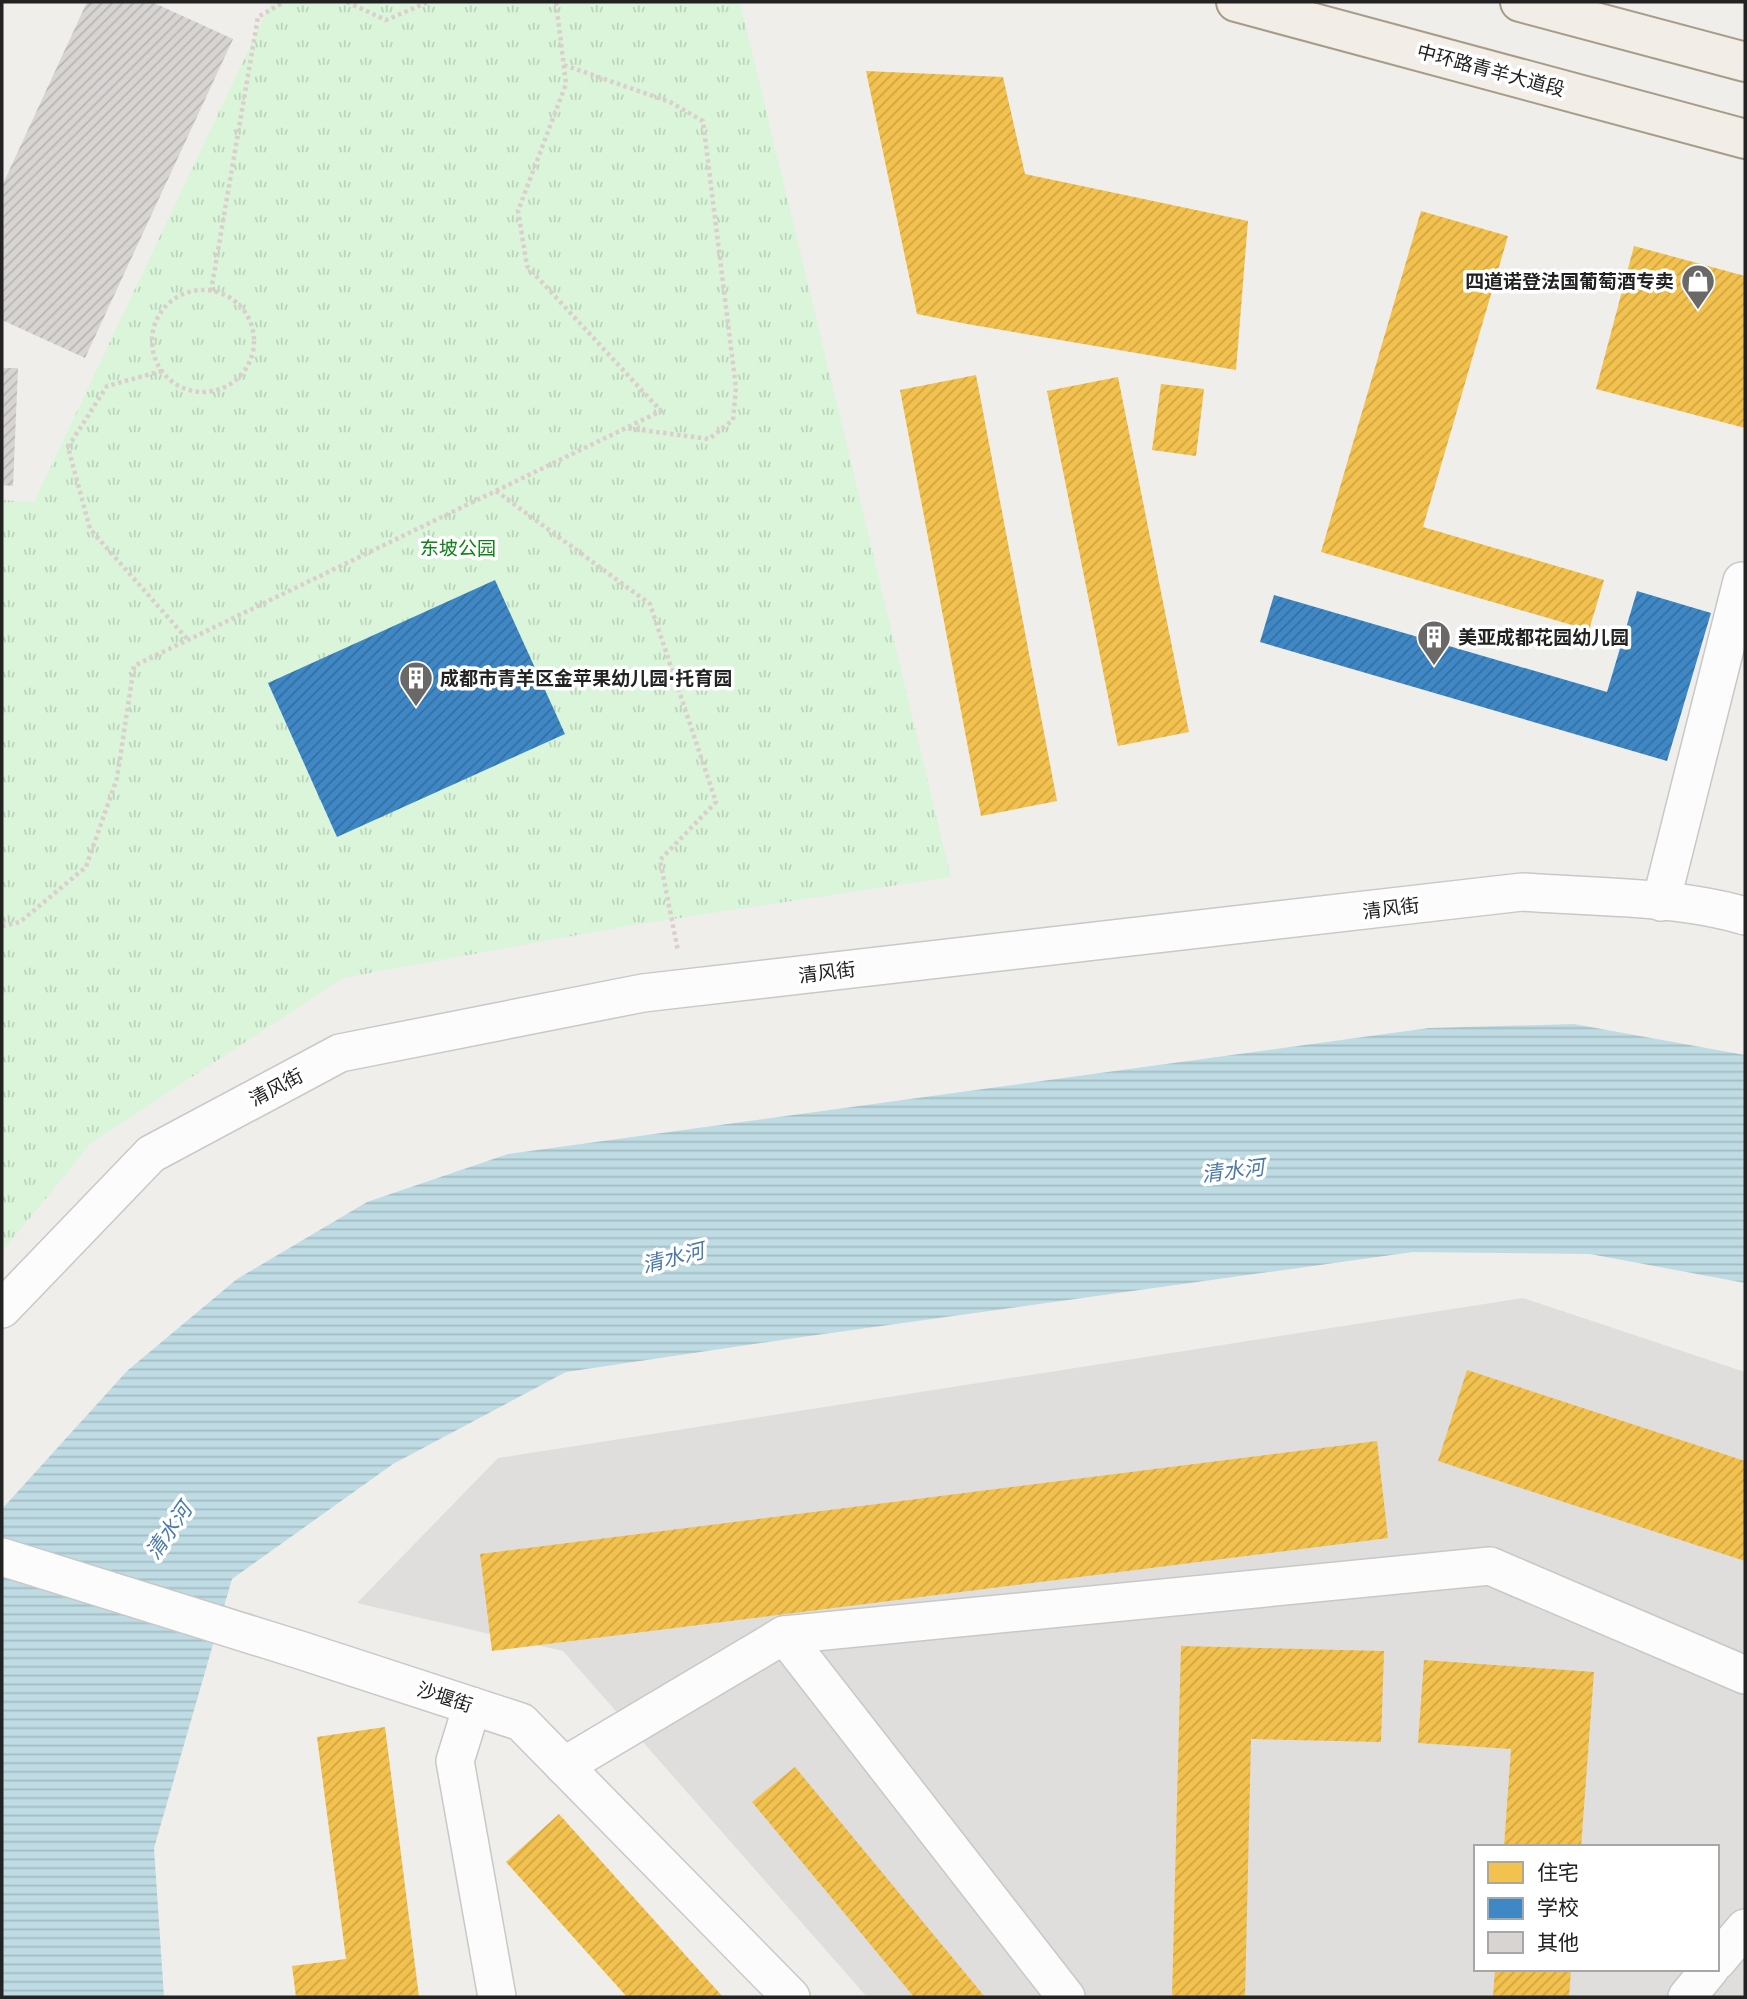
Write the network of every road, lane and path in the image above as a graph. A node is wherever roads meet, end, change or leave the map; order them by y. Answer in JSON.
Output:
{"nodes":[{"id":1,"x":284,"y":2,"type":"edge"},
{"id":2,"x":347,"y":2,"type":"edge"},
{"id":3,"x":428,"y":2,"type":"edge"},
{"id":4,"x":556,"y":2,"type":"edge"},
{"id":5,"x":1236,"y":2,"type":"edge"},
{"id":6,"x":1520,"y":2,"type":"edge"},
{"id":7,"x":1745,"y":62,"type":"edge"},
{"id":8,"x":564,"y":65,"type":"junction"},
{"id":9,"x":1745,"y":139,"type":"edge"},
{"id":10,"x":211,"y":290,"type":"junction"},
{"id":11,"x":162,"y":371,"type":"junction"},
{"id":12,"x":626,"y":428,"type":"junction"},
{"id":13,"x":496,"y":491,"type":"junction"},
{"id":14,"x":1745,"y":582,"type":"edge"},
{"id":15,"x":188,"y":640,"type":"junction"},
{"id":16,"x":1661,"y":902,"type":"junction"},
{"id":17,"x":1745,"y":916,"type":"edge"},
{"id":18,"x":2,"y":926,"type":"edge"},
{"id":19,"x":685,"y":988,"type":"junction"},
{"id":20,"x":2,"y":1310,"type":"edge"},
{"id":21,"x":2,"y":1557,"type":"edge"},
{"id":22,"x":784,"y":1636,"type":"junction"},
{"id":23,"x":1745,"y":1675,"type":"edge"},
{"id":24,"x":472,"y":1706,"type":"junction"},
{"id":25,"x":564,"y":1766,"type":"junction"},
{"id":26,"x":1745,"y":1927,"type":"edge"},
{"id":27,"x":1719,"y":1959,"type":"edge"},
{"id":28,"x":1708,"y":1971,"type":"edge"},
{"id":29,"x":497,"y":1997,"type":"edge"},
{"id":30,"x":791,"y":1997,"type":"edge"},
{"id":31,"x":1066,"y":1997,"type":"edge"},
{"id":32,"x":1686,"y":1997,"type":"edge"}],
"edges":[{"from":1,"to":10,"type":"path"},
{"from":2,"to":3,"type":"path"},
{"from":4,"to":8,"type":"path"},
{"from":5,"to":9,"type":"main road","name":"中环路青羊大道段"},
{"from":6,"to":7,"type":"main road"},
{"from":8,"to":12,"type":"path"},
{"from":8,"to":12,"type":"path"},
{"from":10,"to":11,"type":"path"},
{"from":10,"to":11,"type":"path"},
{"from":11,"to":15,"type":"path"},
{"from":12,"to":13,"type":"path"},
{"from":13,"to":15,"type":"path"},
{"from":13,"to":19,"type":"path"},
{"from":14,"to":16,"type":"street"},
{"from":15,"to":18,"type":"path"},
{"from":16,"to":17,"type":"street","name":"清风街"},
{"from":16,"to":19,"type":"street","name":"清风街"},
{"from":19,"to":20,"type":"street","name":"清风街"},
{"from":21,"to":24,"type":"street","name":"沙堰街"},
{"from":22,"to":23,"type":"street"},
{"from":22,"to":25,"type":"street"},
{"from":22,"to":31,"type":"street"},
{"from":24,"to":25,"type":"street","name":"沙堰街"},
{"from":24,"to":29,"type":"street"},
{"from":25,"to":30,"type":"street","name":"沙堰街"},
{"from":26,"to":27,"type":"street"},
{"from":28,"to":32,"type":"street"}]}
